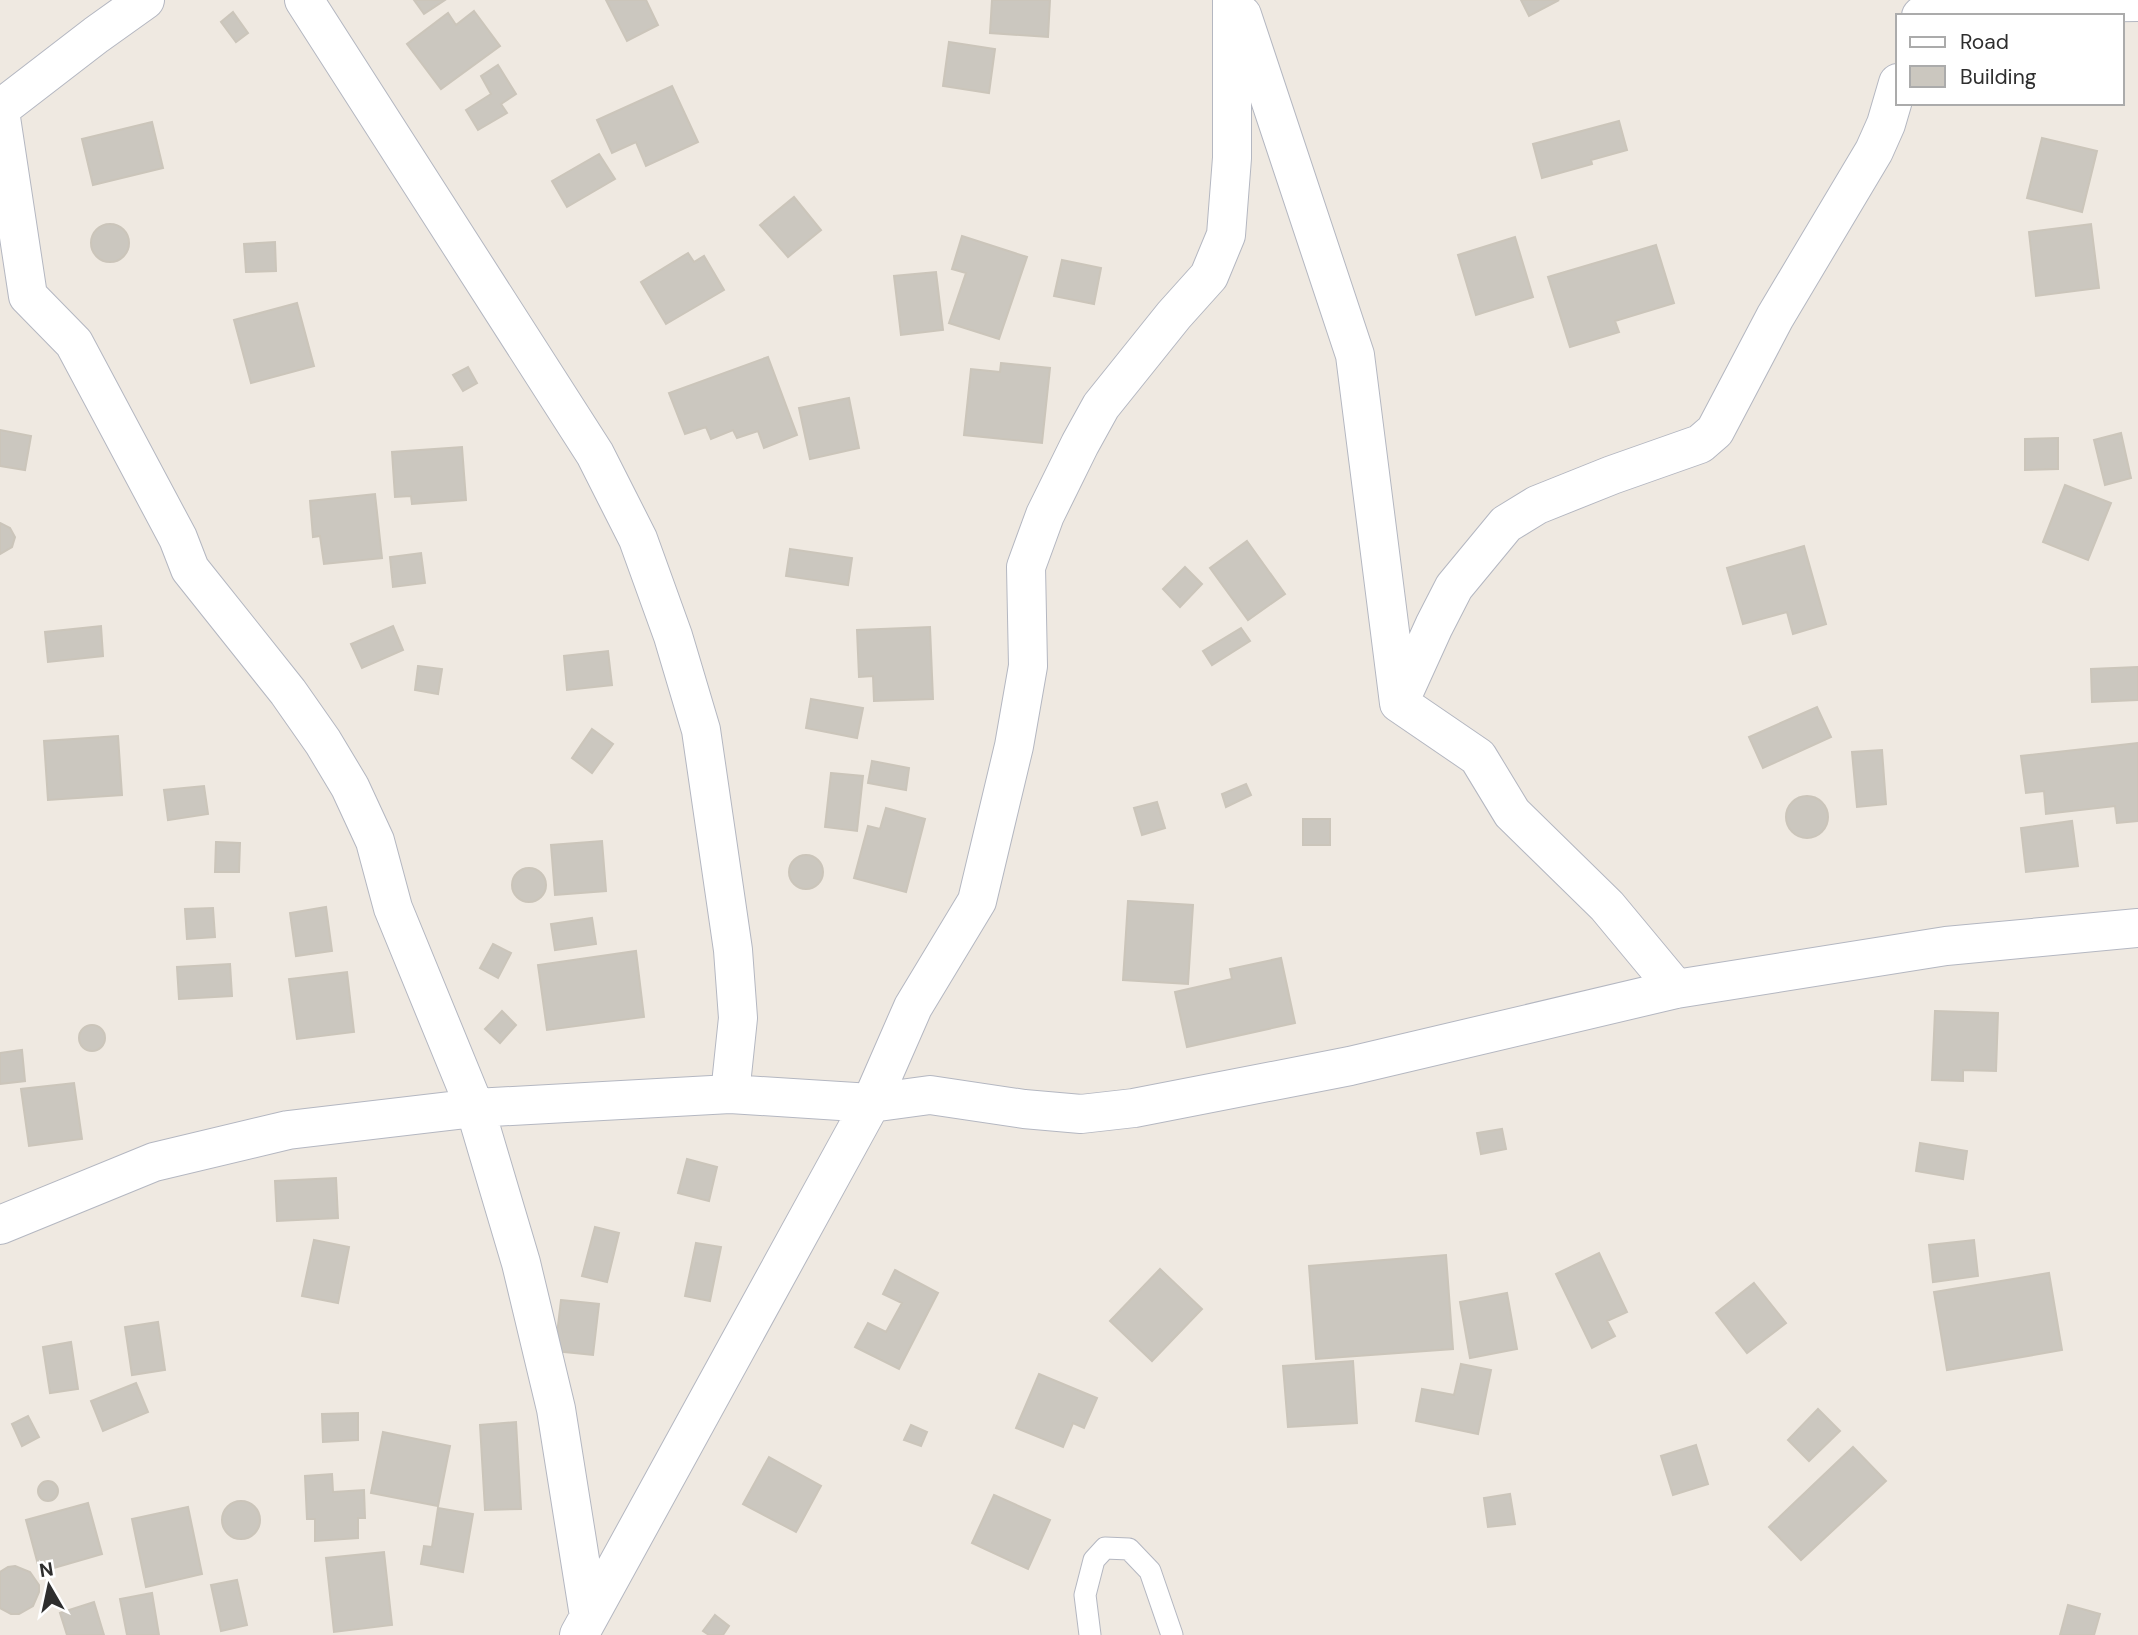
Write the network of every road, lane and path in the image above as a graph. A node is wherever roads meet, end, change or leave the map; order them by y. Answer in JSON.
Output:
{"nodes":[{"id":1,"x":145,"y":0,"type":"edge"},
{"id":2,"x":304,"y":0,"type":"edge"},
{"id":3,"x":1235,"y":0,"type":"edge"},
{"id":4,"x":2138,"y":2,"type":"edge"},
{"id":5,"x":1927,"y":14,"type":"edge"},
{"id":6,"x":1896,"y":90,"type":"edge"},
{"id":7,"x":0,"y":110,"type":"edge"},
{"id":8,"x":1399,"y":703,"type":"junction"},
{"id":9,"x":2138,"y":928,"type":"edge"},
{"id":10,"x":1676,"y":989,"type":"junction"},
{"id":11,"x":730,"y":1094,"type":"junction"},
{"id":12,"x":871,"y":1103,"type":"junction"},
{"id":13,"x":475,"y":1108,"type":"junction"},
{"id":14,"x":0,"y":1225,"type":"edge"},
{"id":15,"x":584,"y":1625,"type":"edge"},
{"id":16,"x":1090,"y":1635,"type":"edge"},
{"id":17,"x":1172,"y":1635,"type":"edge"}],
"edges":[{"from":1,"to":7,"type":"street"},
{"from":2,"to":11,"type":"street"},
{"from":3,"to":8,"type":"street"},
{"from":3,"to":12,"type":"street"},
{"from":4,"to":5,"type":"street"},
{"from":6,"to":8,"type":"street"},
{"from":7,"to":13,"type":"street"},
{"from":8,"to":10,"type":"street"},
{"from":9,"to":10,"type":"street"},
{"from":10,"to":12,"type":"street"},
{"from":11,"to":12,"type":"street"},
{"from":11,"to":13,"type":"street"},
{"from":12,"to":15,"type":"street"},
{"from":13,"to":14,"type":"street"},
{"from":13,"to":15,"type":"street"},
{"from":16,"to":17,"type":"lane"}]}
